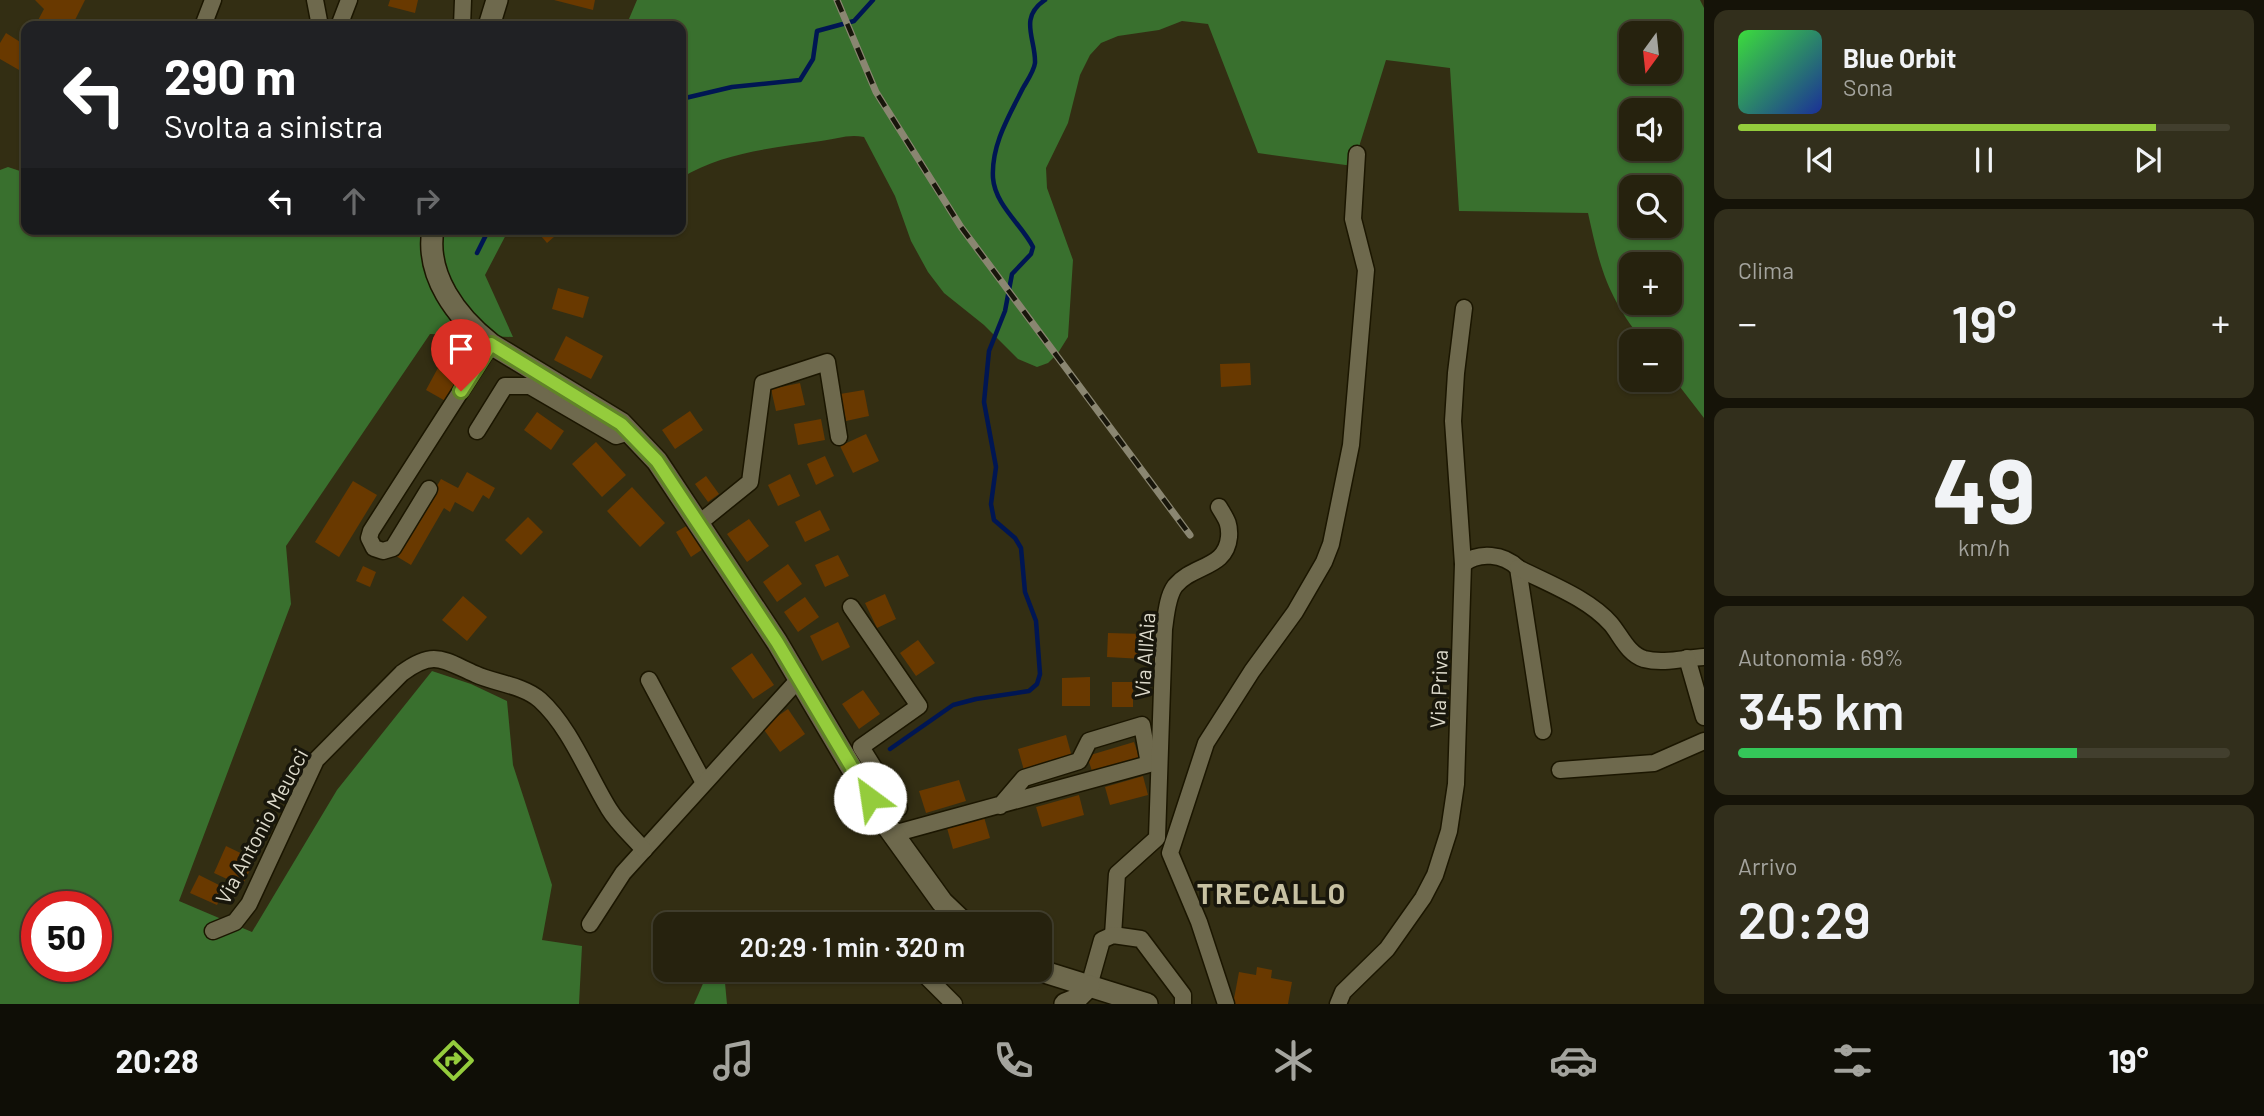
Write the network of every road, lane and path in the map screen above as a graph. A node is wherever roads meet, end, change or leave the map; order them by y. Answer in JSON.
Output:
{"nodes":[{"id":1,"x":214,"y":0,"type":"edge"},
{"id":2,"x":315,"y":0,"type":"edge"},
{"id":3,"x":349,"y":0,"type":"edge"},
{"id":4,"x":463,"y":0,"type":"edge"},
{"id":5,"x":497,"y":0,"type":"edge"},
{"id":6,"x":205,"y":21,"type":"edge"},
{"id":7,"x":319,"y":21,"type":"edge"},
{"id":8,"x":341,"y":21,"type":"edge"},
{"id":9,"x":462,"y":21,"type":"edge"},
{"id":10,"x":491,"y":21,"type":"edge"},
{"id":11,"x":1357,"y":154,"type":"dead end"},
{"id":12,"x":432,"y":235,"type":"edge"},
{"id":13,"x":1464,"y":308,"type":"dead end"},
{"id":14,"x":491,"y":344,"type":"junction"},
{"id":15,"x":477,"y":431,"type":"dead end"},
{"id":16,"x":629,"y":432,"type":"junction"},
{"id":17,"x":839,"y":437,"type":"dead end"},
{"id":18,"x":429,"y":489,"type":"dead end"},
{"id":19,"x":1219,"y":508,"type":"dead end"},
{"id":20,"x":698,"y":524,"type":"junction"},
{"id":21,"x":1463,"y":564,"type":"junction"},
{"id":22,"x":1518,"y":568,"type":"junction"},
{"id":23,"x":851,"y":607,"type":"dead end"},
{"id":24,"x":1704,"y":657,"type":"edge"},
{"id":25,"x":1686,"y":658,"type":"junction"},
{"id":26,"x":649,"y":680,"type":"dead end"},
{"id":27,"x":798,"y":680,"type":"junction"},
{"id":28,"x":1704,"y":717,"type":"edge"},
{"id":29,"x":1543,"y":731,"type":"dead end"},
{"id":30,"x":1704,"y":741,"type":"edge"},
{"id":31,"x":1560,"y":770,"type":"dead end"},
{"id":32,"x":705,"y":783,"type":"junction"},
{"id":33,"x":1000,"y":806,"type":"junction"},
{"id":34,"x":880,"y":816,"type":"junction"},
{"id":35,"x":893,"y":834,"type":"junction"},
{"id":36,"x":644,"y":850,"type":"junction"},
{"id":37,"x":952,"y":912,"type":"edge"},
{"id":38,"x":590,"y":923,"type":"dead end"},
{"id":39,"x":213,"y":931,"type":"dead end"},
{"id":40,"x":1113,"y":935,"type":"junction"},
{"id":41,"x":1052,"y":974,"type":"edge"},
{"id":42,"x":932,"y":982,"type":"edge"},
{"id":43,"x":1089,"y":986,"type":"junction"},
{"id":44,"x":954,"y":1004,"type":"edge"},
{"id":45,"x":1065,"y":1004,"type":"edge"},
{"id":46,"x":1147,"y":1004,"type":"edge"},
{"id":47,"x":1183,"y":1004,"type":"edge"},
{"id":48,"x":1226,"y":1004,"type":"edge"},
{"id":49,"x":1338,"y":1004,"type":"edge"}],
"edges":[{"from":1,"to":6,"type":"street"},
{"from":2,"to":7,"type":"street"},
{"from":3,"to":8,"type":"street"},
{"from":4,"to":9,"type":"street"},
{"from":5,"to":10,"type":"main road"},
{"from":11,"to":48,"type":"street"},
{"from":12,"to":14,"type":"main road"},
{"from":13,"to":21,"type":"street","name":"Via Priva"},
{"from":14,"to":16,"type":"main road"},
{"from":14,"to":18,"type":"street"},
{"from":15,"to":16,"type":"street"},
{"from":16,"to":20,"type":"main road"},
{"from":17,"to":20,"type":"street"},
{"from":19,"to":40,"type":"street","name":"Via All'Aia"},
{"from":20,"to":27,"type":"main road"},
{"from":21,"to":22,"type":"street"},
{"from":21,"to":49,"type":"street","name":"Via Priva"},
{"from":22,"to":25,"type":"street"},
{"from":22,"to":29,"type":"street"},
{"from":23,"to":34,"type":"street"},
{"from":24,"to":25,"type":"street"},
{"from":25,"to":28,"type":"street"},
{"from":26,"to":32,"type":"street"},
{"from":27,"to":32,"type":"street"},
{"from":27,"to":34,"type":"main road"},
{"from":30,"to":31,"type":"street"},
{"from":32,"to":36,"type":"street"},
{"from":33,"to":33,"type":"street"},
{"from":33,"to":35,"type":"street"},
{"from":34,"to":35,"type":"main road"},
{"from":35,"to":37,"type":"main road"},
{"from":36,"to":38,"type":"street"},
{"from":36,"to":39,"type":"street","name":"Via Antonio Meucci"},
{"from":40,"to":43,"type":"street"},
{"from":40,"to":47,"type":"street"},
{"from":41,"to":43,"type":"main road"},
{"from":42,"to":44,"type":"street"},
{"from":43,"to":45,"type":"main road"},
{"from":43,"to":46,"type":"main road"}]}
